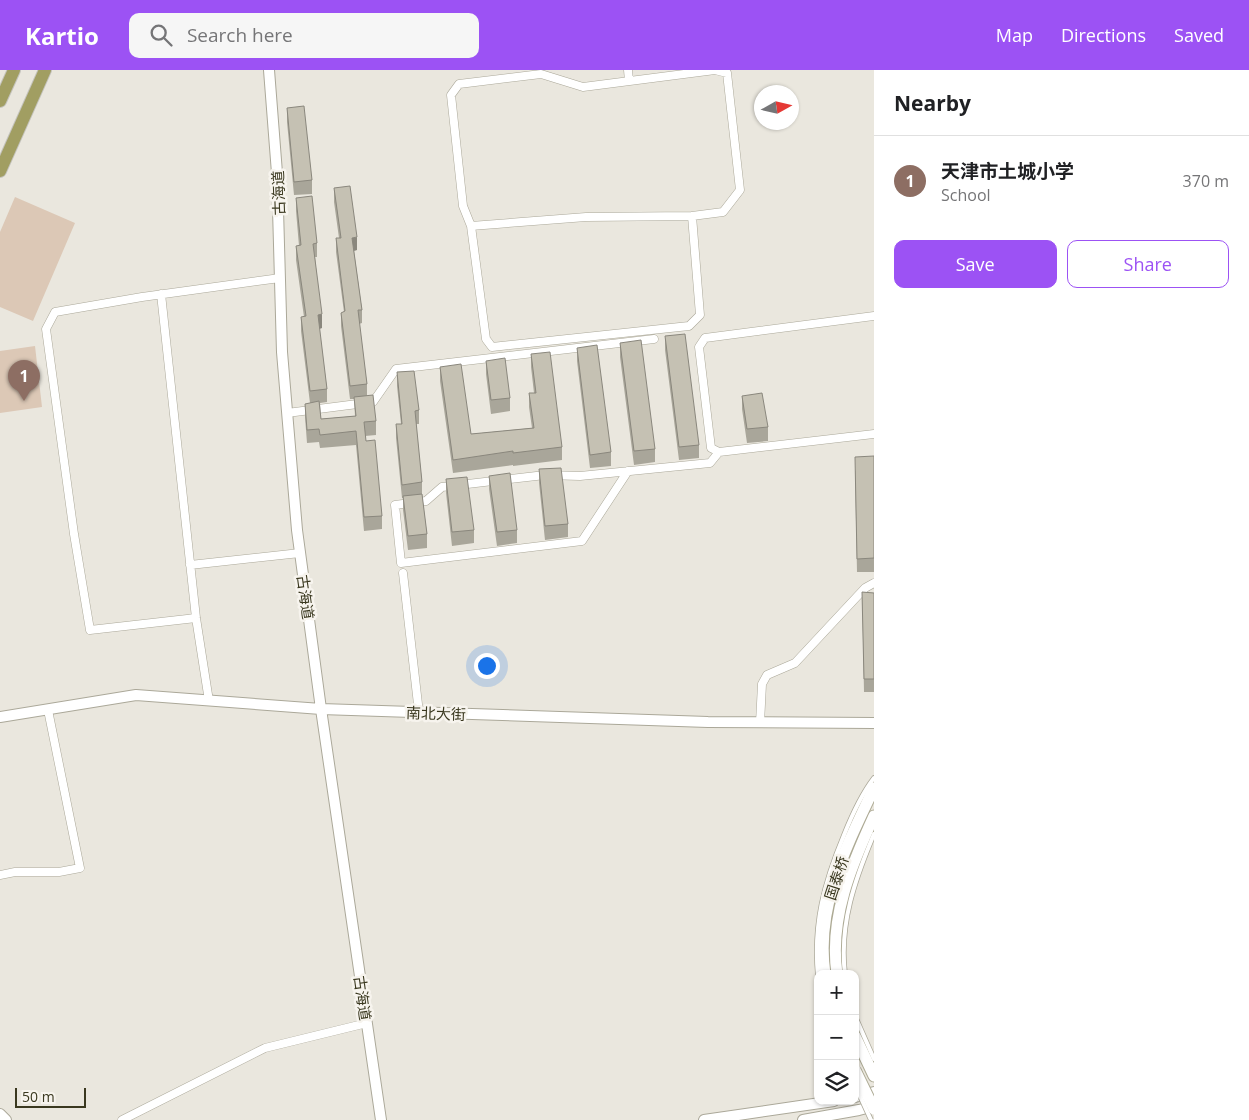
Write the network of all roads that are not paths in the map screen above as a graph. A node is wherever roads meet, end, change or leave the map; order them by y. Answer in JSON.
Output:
{"nodes":[{"id":1,"x":14,"y":70,"type":"edge"},
{"id":2,"x":45,"y":70,"type":"edge"},
{"id":3,"x":269,"y":70,"type":"edge"},
{"id":4,"x":628,"y":70,"type":"edge"},
{"id":5,"x":674,"y":73,"type":"edge"},
{"id":6,"x":629,"y":81,"type":"junction"},
{"id":7,"x":0,"y":101,"type":"edge"},
{"id":8,"x":0,"y":171,"type":"edge"},
{"id":9,"x":692,"y":216,"type":"junction"},
{"id":10,"x":471,"y":226,"type":"junction"},
{"id":11,"x":280,"y":278,"type":"junction"},
{"id":12,"x":161,"y":294,"type":"junction"},
{"id":13,"x":874,"y":316,"type":"edge"},
{"id":14,"x":654,"y":339,"type":"dead end"},
{"id":15,"x":287,"y":413,"type":"junction"},
{"id":16,"x":874,"y":434,"type":"edge"},
{"id":17,"x":720,"y":452,"type":"junction"},
{"id":18,"x":628,"y":471,"type":"junction"},
{"id":19,"x":300,"y":553,"type":"junction"},
{"id":20,"x":190,"y":565,"type":"junction"},
{"id":21,"x":403,"y":573,"type":"dead end"},
{"id":22,"x":874,"y":583,"type":"edge"},
{"id":23,"x":196,"y":618,"type":"junction"},
{"id":24,"x":208,"y":701,"type":"junction"},
{"id":25,"x":321,"y":709,"type":"junction"},
{"id":26,"x":48,"y":710,"type":"junction"},
{"id":27,"x":419,"y":712,"type":"junction"},
{"id":28,"x":0,"y":717,"type":"edge"},
{"id":29,"x":760,"y":723,"type":"junction"},
{"id":30,"x":874,"y":723,"type":"edge"},
{"id":31,"x":874,"y":778,"type":"edge"},
{"id":32,"x":874,"y":788,"type":"edge"},
{"id":33,"x":874,"y":816,"type":"edge"},
{"id":34,"x":874,"y":834,"type":"edge"},
{"id":35,"x":0,"y":875,"type":"edge"},
{"id":36,"x":818,"y":970,"type":"edge"},
{"id":37,"x":825,"y":970,"type":"edge"},
{"id":38,"x":837,"y":970,"type":"edge"},
{"id":39,"x":845,"y":970,"type":"edge"},
{"id":40,"x":367,"y":1023,"type":"junction"},
{"id":41,"x":859,"y":1025,"type":"edge"},
{"id":42,"x":859,"y":1044,"type":"edge"},
{"id":43,"x":874,"y":1059,"type":"edge"},
{"id":44,"x":874,"y":1076,"type":"edge"},
{"id":45,"x":859,"y":1078,"type":"edge"},
{"id":46,"x":874,"y":1092,"type":"edge"},
{"id":47,"x":859,"y":1094,"type":"edge"},
{"id":48,"x":859,"y":1096,"type":"edge"},
{"id":49,"x":814,"y":1104,"type":"edge"},
{"id":50,"x":874,"y":1107,"type":"edge"},
{"id":51,"x":0,"y":1114,"type":"edge"},
{"id":52,"x":6,"y":1120,"type":"edge"},
{"id":53,"x":122,"y":1120,"type":"edge"},
{"id":54,"x":382,"y":1120,"type":"edge"},
{"id":55,"x":704,"y":1120,"type":"edge"},
{"id":56,"x":803,"y":1120,"type":"edge"},
{"id":57,"x":871,"y":1120,"type":"edge"}],
"edges":[{"from":1,"to":7,"type":"main road"},
{"from":2,"to":8,"type":"main road"},
{"from":3,"to":11,"type":"street","name":"古海道"},
{"from":4,"to":6,"type":"street"},
{"from":5,"to":6,"type":"street"},
{"from":5,"to":9,"type":"street"},
{"from":6,"to":10,"type":"street"},
{"from":9,"to":10,"type":"street"},
{"from":9,"to":10,"type":"street"},
{"from":11,"to":12,"type":"street"},
{"from":11,"to":15,"type":"street","name":"古海道"},
{"from":12,"to":20,"type":"street"},
{"from":12,"to":23,"type":"street"},
{"from":13,"to":17,"type":"street"},
{"from":14,"to":15,"type":"street"},
{"from":15,"to":19,"type":"street","name":"古海道"},
{"from":16,"to":17,"type":"street"},
{"from":17,"to":18,"type":"street"},
{"from":18,"to":18,"type":"street"},
{"from":19,"to":20,"type":"street"},
{"from":19,"to":25,"type":"street","name":"古海道"},
{"from":20,"to":23,"type":"street"},
{"from":21,"to":27,"type":"street"},
{"from":22,"to":29,"type":"street"},
{"from":23,"to":24,"type":"street"},
{"from":24,"to":25,"type":"street","name":"南北大街"},
{"from":24,"to":26,"type":"street","name":"南北大街"},
{"from":25,"to":27,"type":"street","name":"南北大街"},
{"from":25,"to":40,"type":"street","name":"古海道"},
{"from":26,"to":28,"type":"street","name":"南北大街"},
{"from":26,"to":35,"type":"street"},
{"from":27,"to":29,"type":"street","name":"南北大街"},
{"from":29,"to":30,"type":"street","name":"南北大街"},
{"from":31,"to":36,"type":"lane"},
{"from":32,"to":37,"type":"main road","name":"国泰桥"},
{"from":33,"to":38,"type":"main road","name":"国泰桥"},
{"from":34,"to":39,"type":"lane"},
{"from":40,"to":53,"type":"street"},
{"from":40,"to":54,"type":"street","name":"古海道"},
{"from":41,"to":43,"type":"lane"},
{"from":42,"to":44,"type":"main road"},
{"from":45,"to":50,"type":"main road","bridge":true},
{"from":46,"to":48,"type":"street"},
{"from":47,"to":57,"type":"lane","bridge":true},
{"from":49,"to":55,"type":"street"},
{"from":50,"to":56,"type":"street"},
{"from":51,"to":52,"type":"street"}]}
